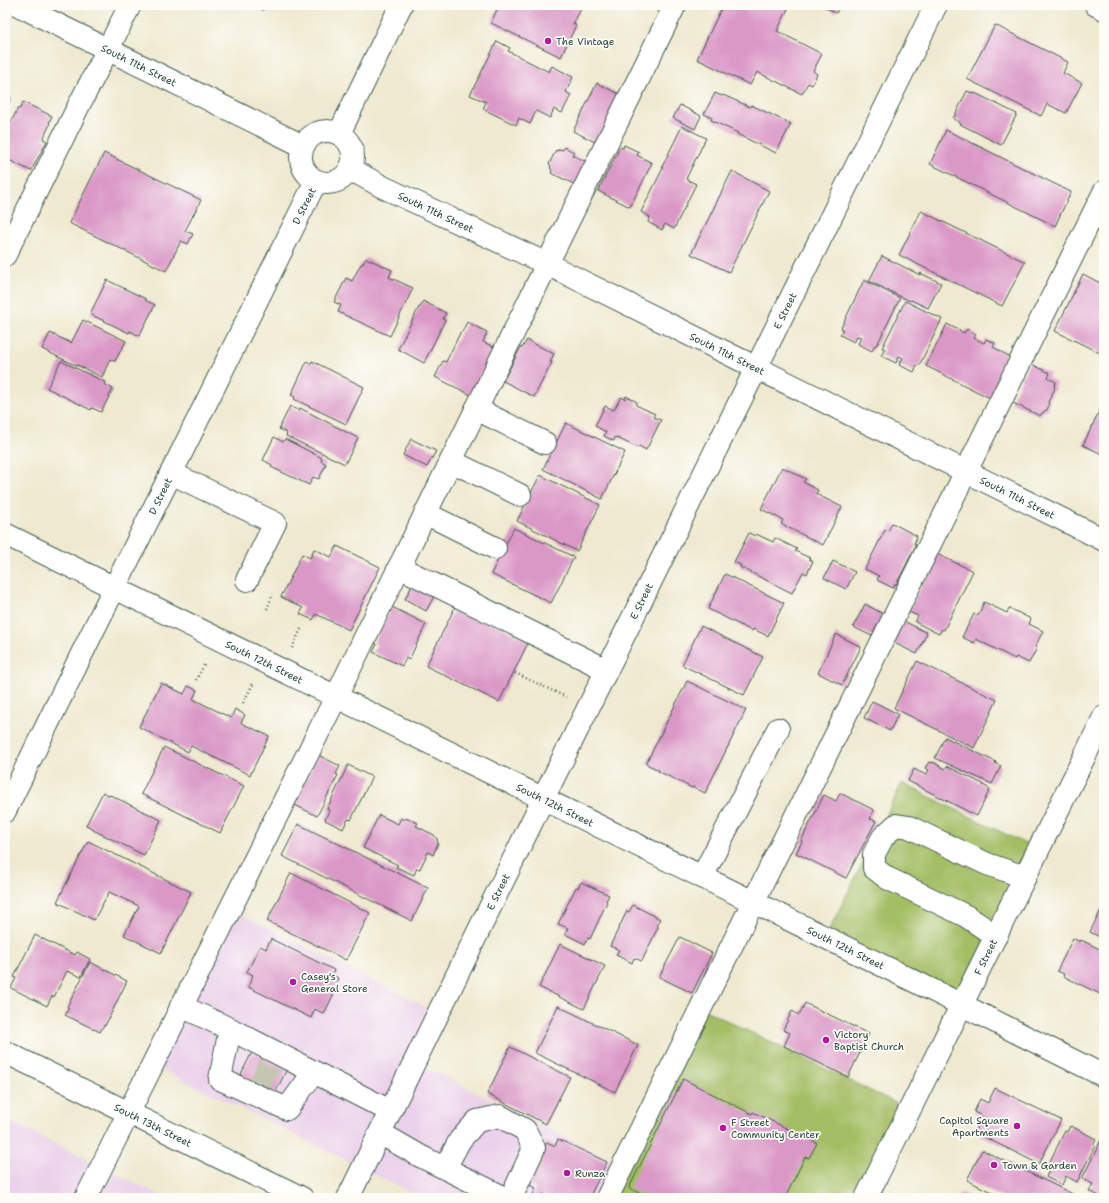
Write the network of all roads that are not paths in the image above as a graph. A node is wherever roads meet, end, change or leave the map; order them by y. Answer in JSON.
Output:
{"nodes":[{"id":1,"x":18,"y":5,"type":"edge"},
{"id":2,"x":130,"y":5,"type":"edge"},
{"id":3,"x":401,"y":5,"type":"edge"},
{"id":4,"x":675,"y":5,"type":"edge"},
{"id":5,"x":936,"y":5,"type":"edge"},
{"id":6,"x":1096,"y":5,"type":"edge"},
{"id":7,"x":1104,"y":9,"type":"edge"},
{"id":8,"x":108,"y":50,"type":"junction"},
{"id":9,"x":339,"y":134,"type":"junction"},
{"id":10,"x":304,"y":146,"type":"junction"},
{"id":11,"x":350,"y":170,"type":"junction"},
{"id":12,"x":316,"y":181,"type":"junction"},
{"id":13,"x":1104,"y":192,"type":"edge"},
{"id":14,"x":5,"y":255,"type":"edge"},
{"id":15,"x":547,"y":264,"type":"junction"},
{"id":16,"x":756,"y":368,"type":"junction"},
{"id":17,"x":476,"y":409,"type":"junction"},
{"id":18,"x":545,"y":443,"type":"dead end"},
{"id":19,"x":451,"y":461,"type":"junction"},
{"id":20,"x":965,"y":471,"type":"junction"},
{"id":21,"x":171,"y":473,"type":"junction"},
{"id":22,"x":520,"y":495,"type":"dead end"},
{"id":23,"x":425,"y":513,"type":"junction"},
{"id":24,"x":5,"y":534,"type":"edge"},
{"id":25,"x":1104,"y":540,"type":"edge"},
{"id":26,"x":495,"y":548,"type":"dead end"},
{"id":27,"x":399,"y":567,"type":"junction"},
{"id":28,"x":247,"y":580,"type":"dead end"},
{"id":29,"x":115,"y":587,"type":"junction"},
{"id":30,"x":607,"y":670,"type":"junction"},
{"id":31,"x":336,"y":697,"type":"junction"},
{"id":32,"x":1104,"y":717,"type":"edge"},
{"id":33,"x":778,"y":729,"type":"dead end"},
{"id":34,"x":543,"y":798,"type":"junction"},
{"id":35,"x":5,"y":811,"type":"edge"},
{"id":36,"x":702,"y":877,"type":"junction"},
{"id":37,"x":1025,"y":878,"type":"junction"},
{"id":38,"x":753,"y":902,"type":"junction"},
{"id":39,"x":996,"y":936,"type":"junction"},
{"id":40,"x":962,"y":1005,"type":"junction"},
{"id":41,"x":182,"y":1006,"type":"junction"},
{"id":42,"x":230,"y":1029,"type":"junction"},
{"id":43,"x":5,"y":1052,"type":"edge"},
{"id":44,"x":314,"y":1072,"type":"junction"},
{"id":45,"x":1104,"y":1076,"type":"edge"},
{"id":46,"x":390,"y":1111,"type":"junction"},
{"id":47,"x":129,"y":1113,"type":"junction"},
{"id":48,"x":380,"y":1133,"type":"junction"},
{"id":49,"x":445,"y":1168,"type":"junction"},
{"id":50,"x":86,"y":1198,"type":"edge"},
{"id":51,"x":302,"y":1198,"type":"edge"},
{"id":52,"x":348,"y":1198,"type":"edge"},
{"id":53,"x":505,"y":1198,"type":"edge"},
{"id":54,"x":511,"y":1198,"type":"edge"},
{"id":55,"x":607,"y":1198,"type":"edge"},
{"id":56,"x":866,"y":1198,"type":"edge"}],
"edges":[{"from":1,"to":8,"type":"street","name":"South 11th Street"},
{"from":2,"to":8,"type":"street"},
{"from":3,"to":9,"type":"street"},
{"from":4,"to":15,"type":"street"},
{"from":5,"to":16,"type":"street","name":"E Street"},
{"from":6,"to":7,"type":"street"},
{"from":8,"to":10,"type":"street","name":"South 11th Street"},
{"from":8,"to":14,"type":"street"},
{"from":9,"to":10,"type":"street"},
{"from":9,"to":11,"type":"street"},
{"from":10,"to":12,"type":"street"},
{"from":11,"to":12,"type":"street"},
{"from":11,"to":15,"type":"street","name":"South 11th Street"},
{"from":12,"to":21,"type":"street","name":"D Street"},
{"from":13,"to":20,"type":"street"},
{"from":15,"to":16,"type":"street","name":"South 11th Street"},
{"from":15,"to":17,"type":"street"},
{"from":16,"to":20,"type":"street","name":"South 11th Street"},
{"from":16,"to":30,"type":"street","name":"E Street"},
{"from":17,"to":18,"type":"street"},
{"from":17,"to":19,"type":"street"},
{"from":19,"to":22,"type":"street"},
{"from":19,"to":23,"type":"street"},
{"from":20,"to":25,"type":"street","name":"South 11th Street"},
{"from":20,"to":38,"type":"street"},
{"from":21,"to":28,"type":"street"},
{"from":21,"to":29,"type":"street","name":"D Street"},
{"from":23,"to":26,"type":"street"},
{"from":23,"to":27,"type":"street"},
{"from":24,"to":29,"type":"street","name":"South 12th Street"},
{"from":27,"to":30,"type":"street"},
{"from":27,"to":31,"type":"street"},
{"from":29,"to":31,"type":"street","name":"South 12th Street"},
{"from":29,"to":35,"type":"street","name":"D Street"},
{"from":30,"to":34,"type":"street","name":"E Street"},
{"from":31,"to":34,"type":"street","name":"South 12th Street"},
{"from":31,"to":41,"type":"street"},
{"from":32,"to":37,"type":"street","name":"F Street"},
{"from":33,"to":36,"type":"street"},
{"from":34,"to":36,"type":"street","name":"South 12th Street"},
{"from":34,"to":46,"type":"street","name":"E Street"},
{"from":36,"to":38,"type":"street","name":"South 12th Street"},
{"from":37,"to":39,"type":"street","name":"F Street"},
{"from":37,"to":39,"type":"street"},
{"from":38,"to":40,"type":"street","name":"South 12th Street"},
{"from":38,"to":55,"type":"street"},
{"from":39,"to":40,"type":"street","name":"F Street"},
{"from":40,"to":45,"type":"street","name":"South 12th Street"},
{"from":40,"to":56,"type":"street","name":"F Street"},
{"from":41,"to":42,"type":"street"},
{"from":41,"to":47,"type":"street"},
{"from":42,"to":44,"type":"street"},
{"from":42,"to":44,"type":"street"},
{"from":43,"to":47,"type":"street","name":"South 13th Street"},
{"from":44,"to":46,"type":"street"},
{"from":46,"to":48,"type":"street","name":"E Street"},
{"from":47,"to":50,"type":"street"},
{"from":47,"to":51,"type":"street","name":"South 13th Street"},
{"from":48,"to":49,"type":"street"},
{"from":48,"to":52,"type":"street","name":"E Street"},
{"from":49,"to":53,"type":"street"},
{"from":49,"to":54,"type":"street"}]}
